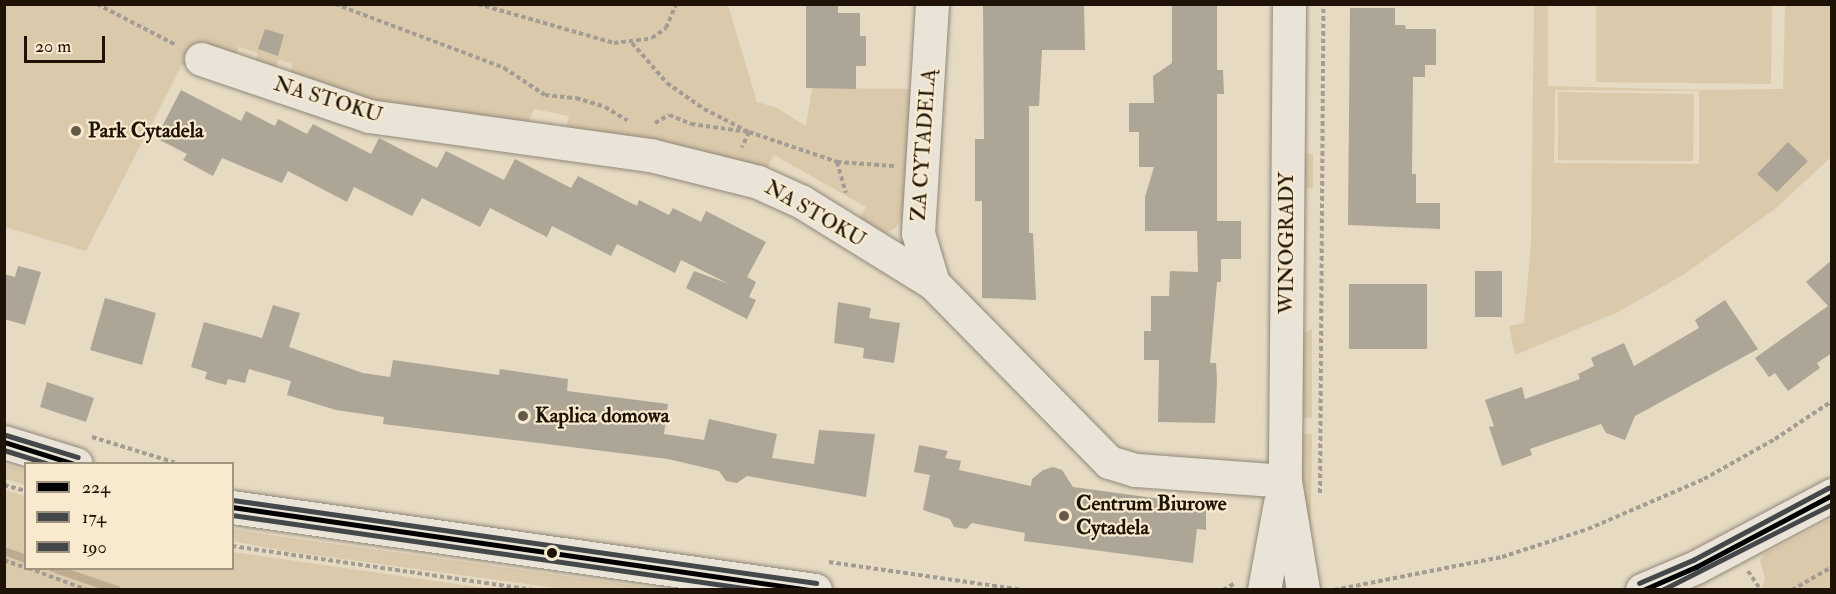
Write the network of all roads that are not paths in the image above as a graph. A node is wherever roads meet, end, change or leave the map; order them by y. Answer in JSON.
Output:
{"nodes":[{"id":1,"x":932,"y":4,"type":"edge"},
{"id":2,"x":1289,"y":4,"type":"edge"},
{"id":3,"x":201,"y":59,"type":"road end"},
{"id":4,"x":918,"y":218,"type":"junction"},
{"id":5,"x":871,"y":247,"type":"junction"},
{"id":6,"x":933,"y":283,"type":"junction"},
{"id":7,"x":4,"y":442,"type":"edge"},
{"id":8,"x":69,"y":462,"type":"edge"},
{"id":9,"x":1285,"y":481,"type":"junction"},
{"id":10,"x":1832,"y":495,"type":"edge"},
{"id":11,"x":234,"y":507,"type":"edge"},
{"id":12,"x":1249,"y":586,"type":"edge"},
{"id":13,"x":815,"y":590,"type":"edge"},
{"id":14,"x":1303,"y":590,"type":"edge"},
{"id":15,"x":1642,"y":590,"type":"edge"}],
"edges":[{"from":1,"to":4,"type":"street","name":"ZA CYTADELĄ"},
{"from":2,"to":9,"type":"street","name":"WINOGRADY"},
{"from":3,"to":5,"type":"street","name":"NA STOKU"},
{"from":4,"to":5,"type":"street"},
{"from":4,"to":6,"type":"street","name":"ZA CYTADELĄ"},
{"from":5,"to":6,"type":"street","name":"NA STOKU"},
{"from":6,"to":9,"type":"street","name":"NA STOKU"},
{"from":7,"to":8,"type":"street"},
{"from":9,"to":12,"type":"street","name":"WINOGRADY"},
{"from":9,"to":14,"type":"street","name":"WINOGRADY"},
{"from":10,"to":15,"type":"street"},
{"from":11,"to":13,"type":"street"}]}
